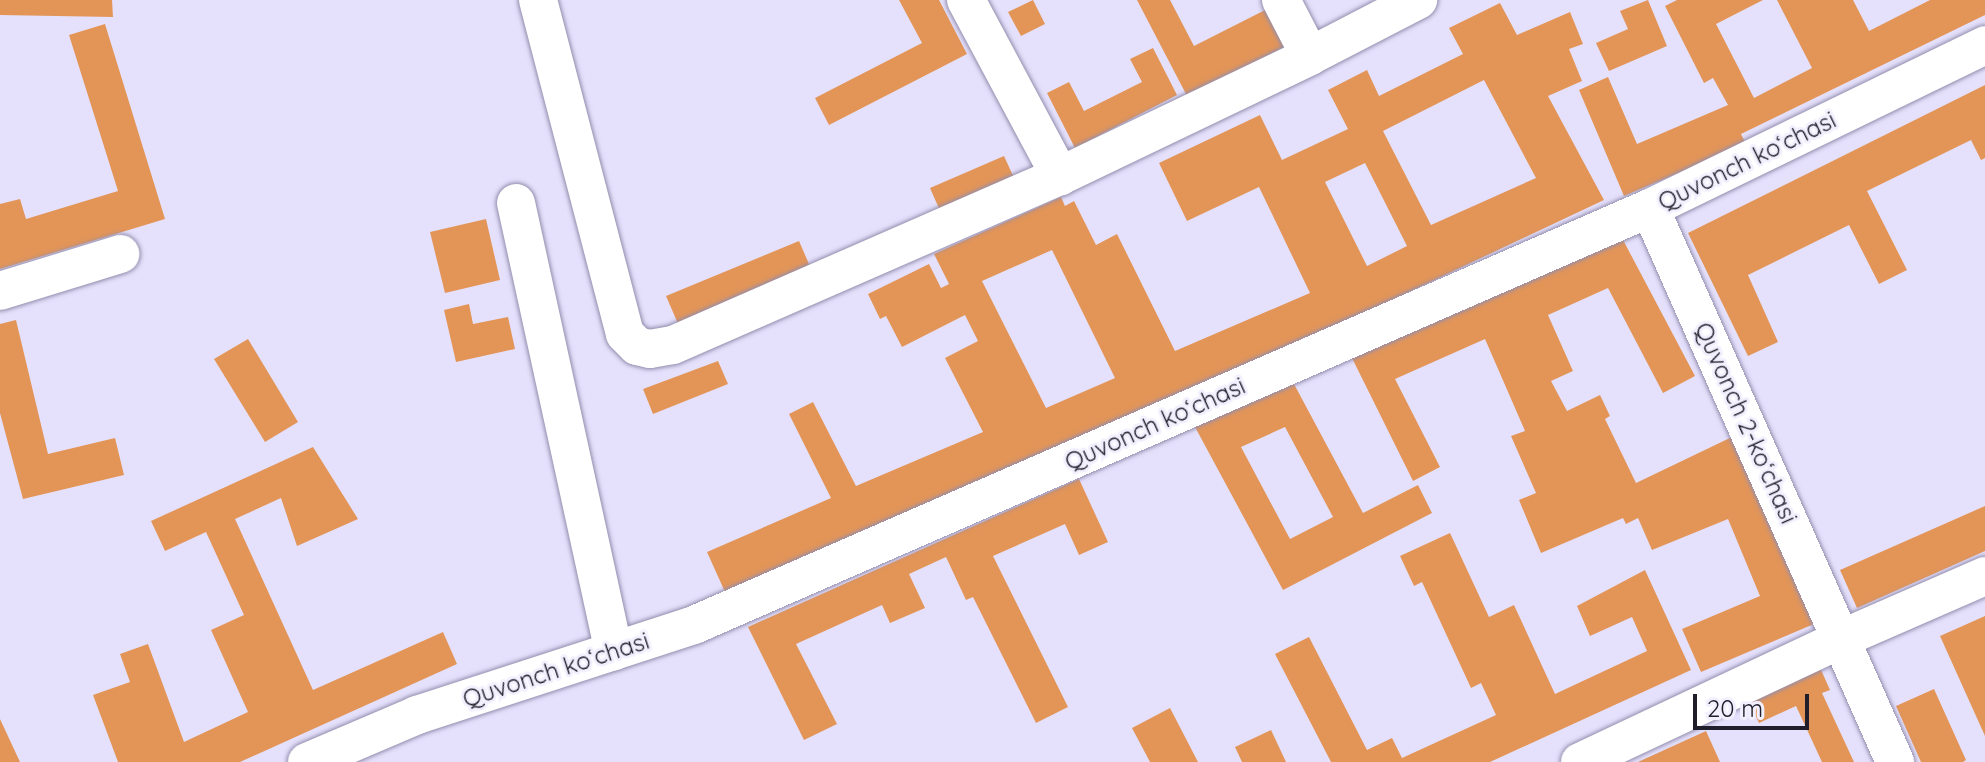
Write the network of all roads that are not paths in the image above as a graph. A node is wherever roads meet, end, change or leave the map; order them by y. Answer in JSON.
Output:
{"nodes":[{"id":1,"x":538,"y":0,"type":"edge"},
{"id":2,"x":966,"y":0,"type":"edge"},
{"id":3,"x":1281,"y":0,"type":"edge"},
{"id":4,"x":1418,"y":0,"type":"edge"},
{"id":5,"x":1985,"y":45,"type":"edge"},
{"id":6,"x":1310,"y":56,"type":"junction"},
{"id":7,"x":1060,"y":176,"type":"junction"},
{"id":8,"x":516,"y":203,"type":"dead end"},
{"id":9,"x":1650,"y":208,"type":"junction"},
{"id":10,"x":120,"y":254,"type":"dead end"},
{"id":11,"x":0,"y":291,"type":"edge"},
{"id":12,"x":1985,"y":576,"type":"edge"},
{"id":13,"x":1843,"y":638,"type":"junction"},
{"id":14,"x":614,"y":651,"type":"junction"},
{"id":15,"x":307,"y":762,"type":"edge"},
{"id":16,"x":1580,"y":762,"type":"edge"},
{"id":17,"x":1895,"y":762,"type":"edge"}],
"edges":[{"from":1,"to":7,"type":"street"},
{"from":2,"to":7,"type":"street"},
{"from":3,"to":6,"type":"street"},
{"from":4,"to":6,"type":"street"},
{"from":5,"to":9,"type":"street","name":"Quvonch koʻchasi"},
{"from":6,"to":7,"type":"street"},
{"from":8,"to":14,"type":"street"},
{"from":9,"to":13,"type":"street","name":"Quvonch 2-koʻchasi"},
{"from":9,"to":14,"type":"street","name":"Quvonch koʻchasi"},
{"from":10,"to":11,"type":"street"},
{"from":12,"to":13,"type":"street"},
{"from":13,"to":16,"type":"street"},
{"from":13,"to":17,"type":"street","name":"Quvonch 2-koʻchasi"},
{"from":14,"to":15,"type":"street","name":"Quvonch koʻchasi"}]}
